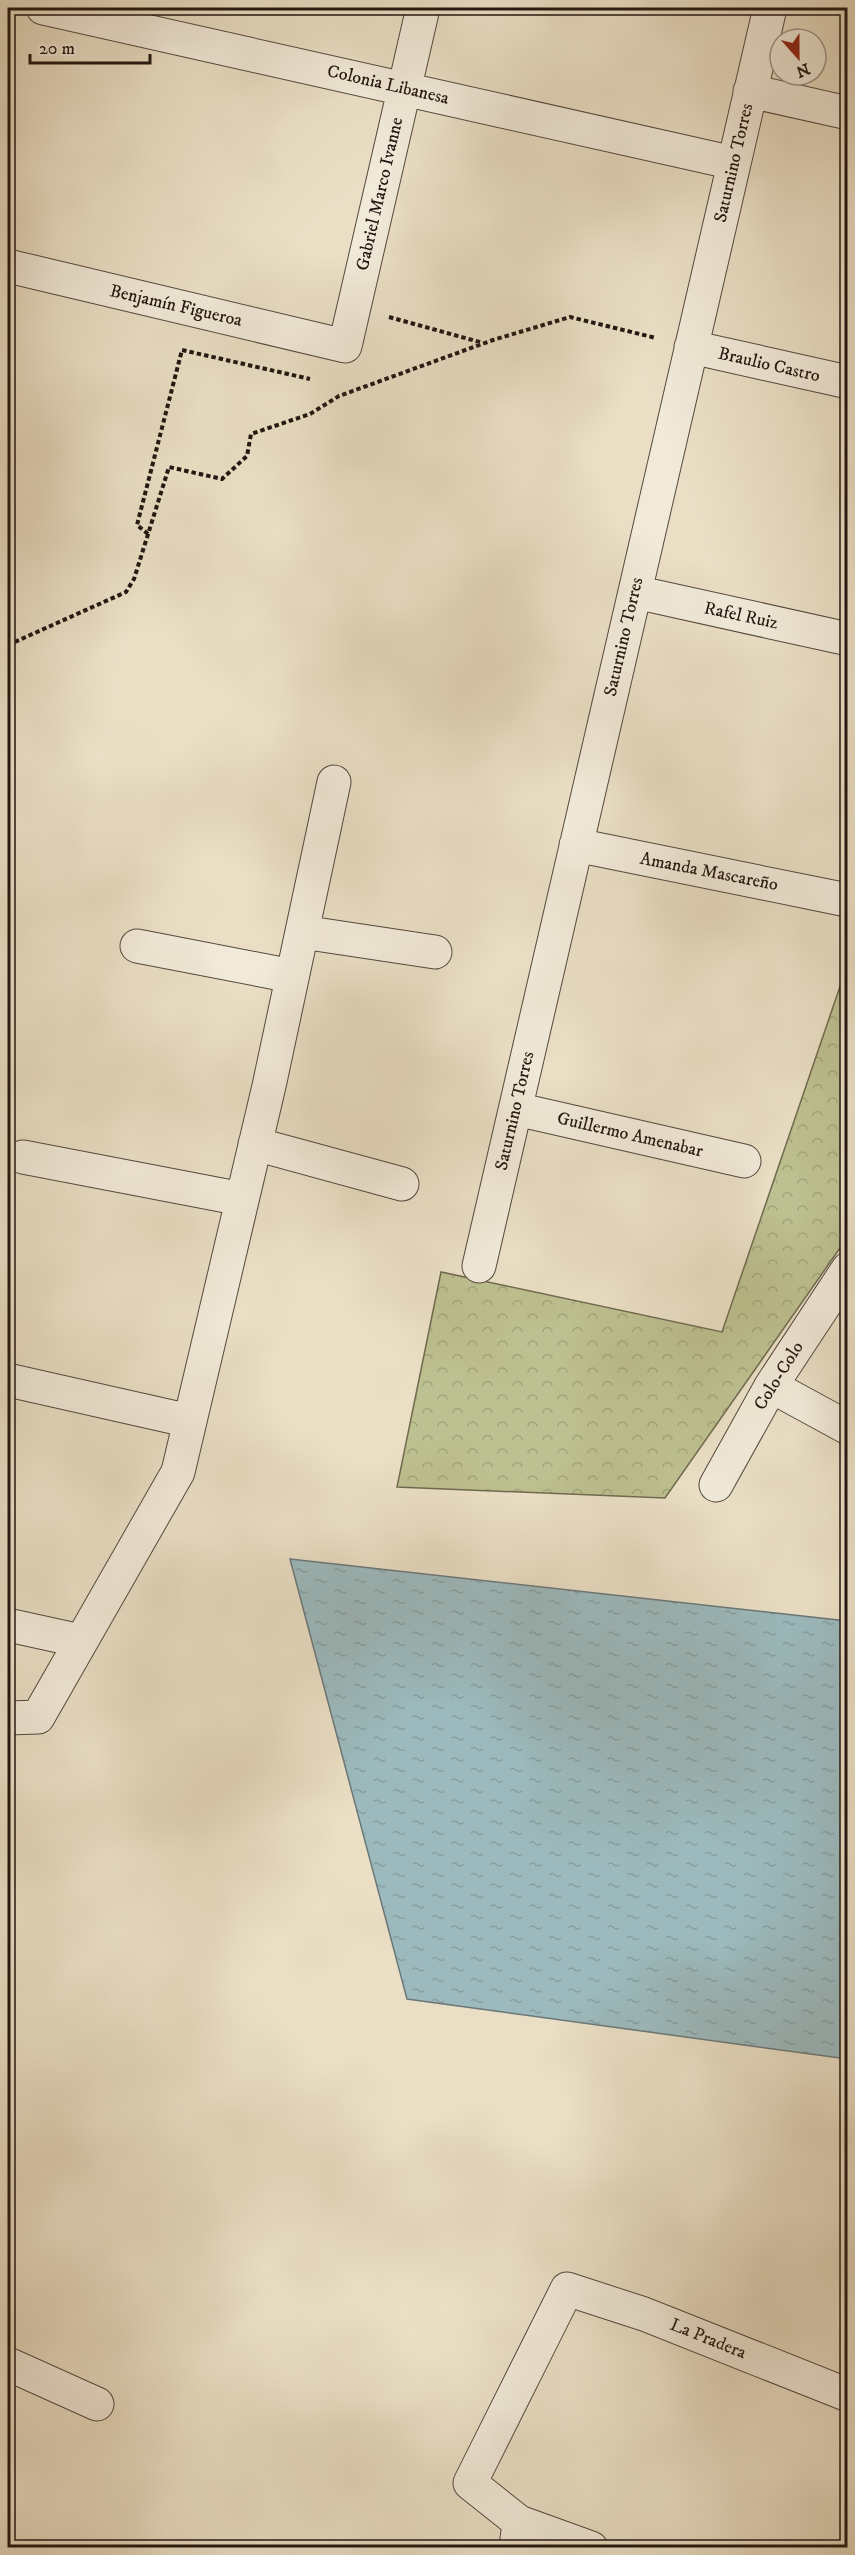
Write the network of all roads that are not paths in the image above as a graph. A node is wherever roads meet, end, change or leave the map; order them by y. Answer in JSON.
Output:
{"nodes":[{"id":1,"x":43,"y":8,"type":"edge"},
{"id":2,"x":423,"y":8,"type":"edge"},
{"id":3,"x":770,"y":8,"type":"edge"},
{"id":4,"x":404,"y":89,"type":"junction"},
{"id":5,"x":750,"y":92,"type":"junction"},
{"id":6,"x":848,"y":113,"type":"edge"},
{"id":7,"x":734,"y":163,"type":"junction"},
{"id":8,"x":8,"y":266,"type":"edge"},
{"id":9,"x":345,"y":346,"type":"joint"},
{"id":10,"x":691,"y":347,"type":"junction"},
{"id":11,"x":848,"y":382,"type":"edge"},
{"id":12,"x":634,"y":592,"type":"junction"},
{"id":13,"x":848,"y":639,"type":"edge"},
{"id":14,"x":334,"y":782,"type":"dead end"},
{"id":15,"x":576,"y":845,"type":"junction"},
{"id":16,"x":842,"y":899,"type":"dead end"},
{"id":17,"x":302,"y":932,"type":"junction"},
{"id":18,"x":137,"y":946,"type":"dead end"},
{"id":19,"x":435,"y":952,"type":"dead end"},
{"id":20,"x":292,"y":976,"type":"junction"},
{"id":21,"x":516,"y":1109,"type":"junction"},
{"id":22,"x":255,"y":1144,"type":"junction"},
{"id":23,"x":23,"y":1157,"type":"dead end"},
{"id":24,"x":744,"y":1161,"type":"dead end"},
{"id":25,"x":402,"y":1184,"type":"dead end"},
{"id":26,"x":242,"y":1199,"type":"junction"},
{"id":27,"x":479,"y":1266,"type":"dead end"},
{"id":28,"x":848,"y":1269,"type":"edge"},
{"id":29,"x":8,"y":1380,"type":"edge"},
{"id":30,"x":771,"y":1386,"type":"junction"},
{"id":31,"x":190,"y":1420,"type":"junction"},
{"id":32,"x":848,"y":1428,"type":"edge"},
{"id":33,"x":716,"y":1485,"type":"dead end"},
{"id":34,"x":8,"y":1625,"type":"edge"},
{"id":35,"x":81,"y":1641,"type":"junction"},
{"id":36,"x":8,"y":1718,"type":"edge"},
{"id":37,"x":8,"y":2364,"type":"edge"},
{"id":38,"x":848,"y":2396,"type":"edge"},
{"id":39,"x":97,"y":2404,"type":"dead end"},
{"id":40,"x":517,"y":2535,"type":"edge"},
{"id":41,"x":591,"y":2547,"type":"edge"}],
"edges":[{"from":1,"to":4,"type":"street","name":"Colonia Libanesa"},
{"from":2,"to":4,"type":"street","name":"Gabriel Marco Ivanne"},
{"from":3,"to":5,"type":"street","name":"Saturnino Torres"},
{"from":4,"to":7,"type":"street","name":"Colonia Libanesa"},
{"from":4,"to":9,"type":"street","name":"Gabriel Marco Ivanne"},
{"from":5,"to":6,"type":"street"},
{"from":5,"to":7,"type":"street","name":"Saturnino Torres"},
{"from":7,"to":10,"type":"street","name":"Saturnino Torres"},
{"from":8,"to":9,"type":"street","name":"Benjamín Figueroa"},
{"from":10,"to":11,"type":"street","name":"Braulio Castro"},
{"from":10,"to":12,"type":"street","name":"Saturnino Torres"},
{"from":12,"to":13,"type":"street","name":"Rafel Ruiz"},
{"from":12,"to":15,"type":"street","name":"Saturnino Torres"},
{"from":14,"to":17,"type":"street"},
{"from":15,"to":16,"type":"street","name":"Amanda Mascareño"},
{"from":15,"to":21,"type":"street","name":"Saturnino Torres"},
{"from":17,"to":19,"type":"street"},
{"from":17,"to":20,"type":"street"},
{"from":18,"to":20,"type":"street"},
{"from":20,"to":22,"type":"street"},
{"from":21,"to":24,"type":"street","name":"Guillermo Amenabar"},
{"from":21,"to":27,"type":"street","name":"Saturnino Torres"},
{"from":22,"to":25,"type":"street"},
{"from":22,"to":26,"type":"street"},
{"from":23,"to":26,"type":"street"},
{"from":26,"to":31,"type":"street"},
{"from":28,"to":30,"type":"street","name":"Colo-Colo"},
{"from":29,"to":31,"type":"street"},
{"from":30,"to":32,"type":"street"},
{"from":30,"to":33,"type":"street","name":"Colo-Colo"},
{"from":31,"to":35,"type":"street"},
{"from":34,"to":35,"type":"street"},
{"from":35,"to":36,"type":"street"},
{"from":37,"to":39,"type":"street"},
{"from":38,"to":40,"type":"street","name":"La Pradera"},
{"from":40,"to":41,"type":"street"}]}
